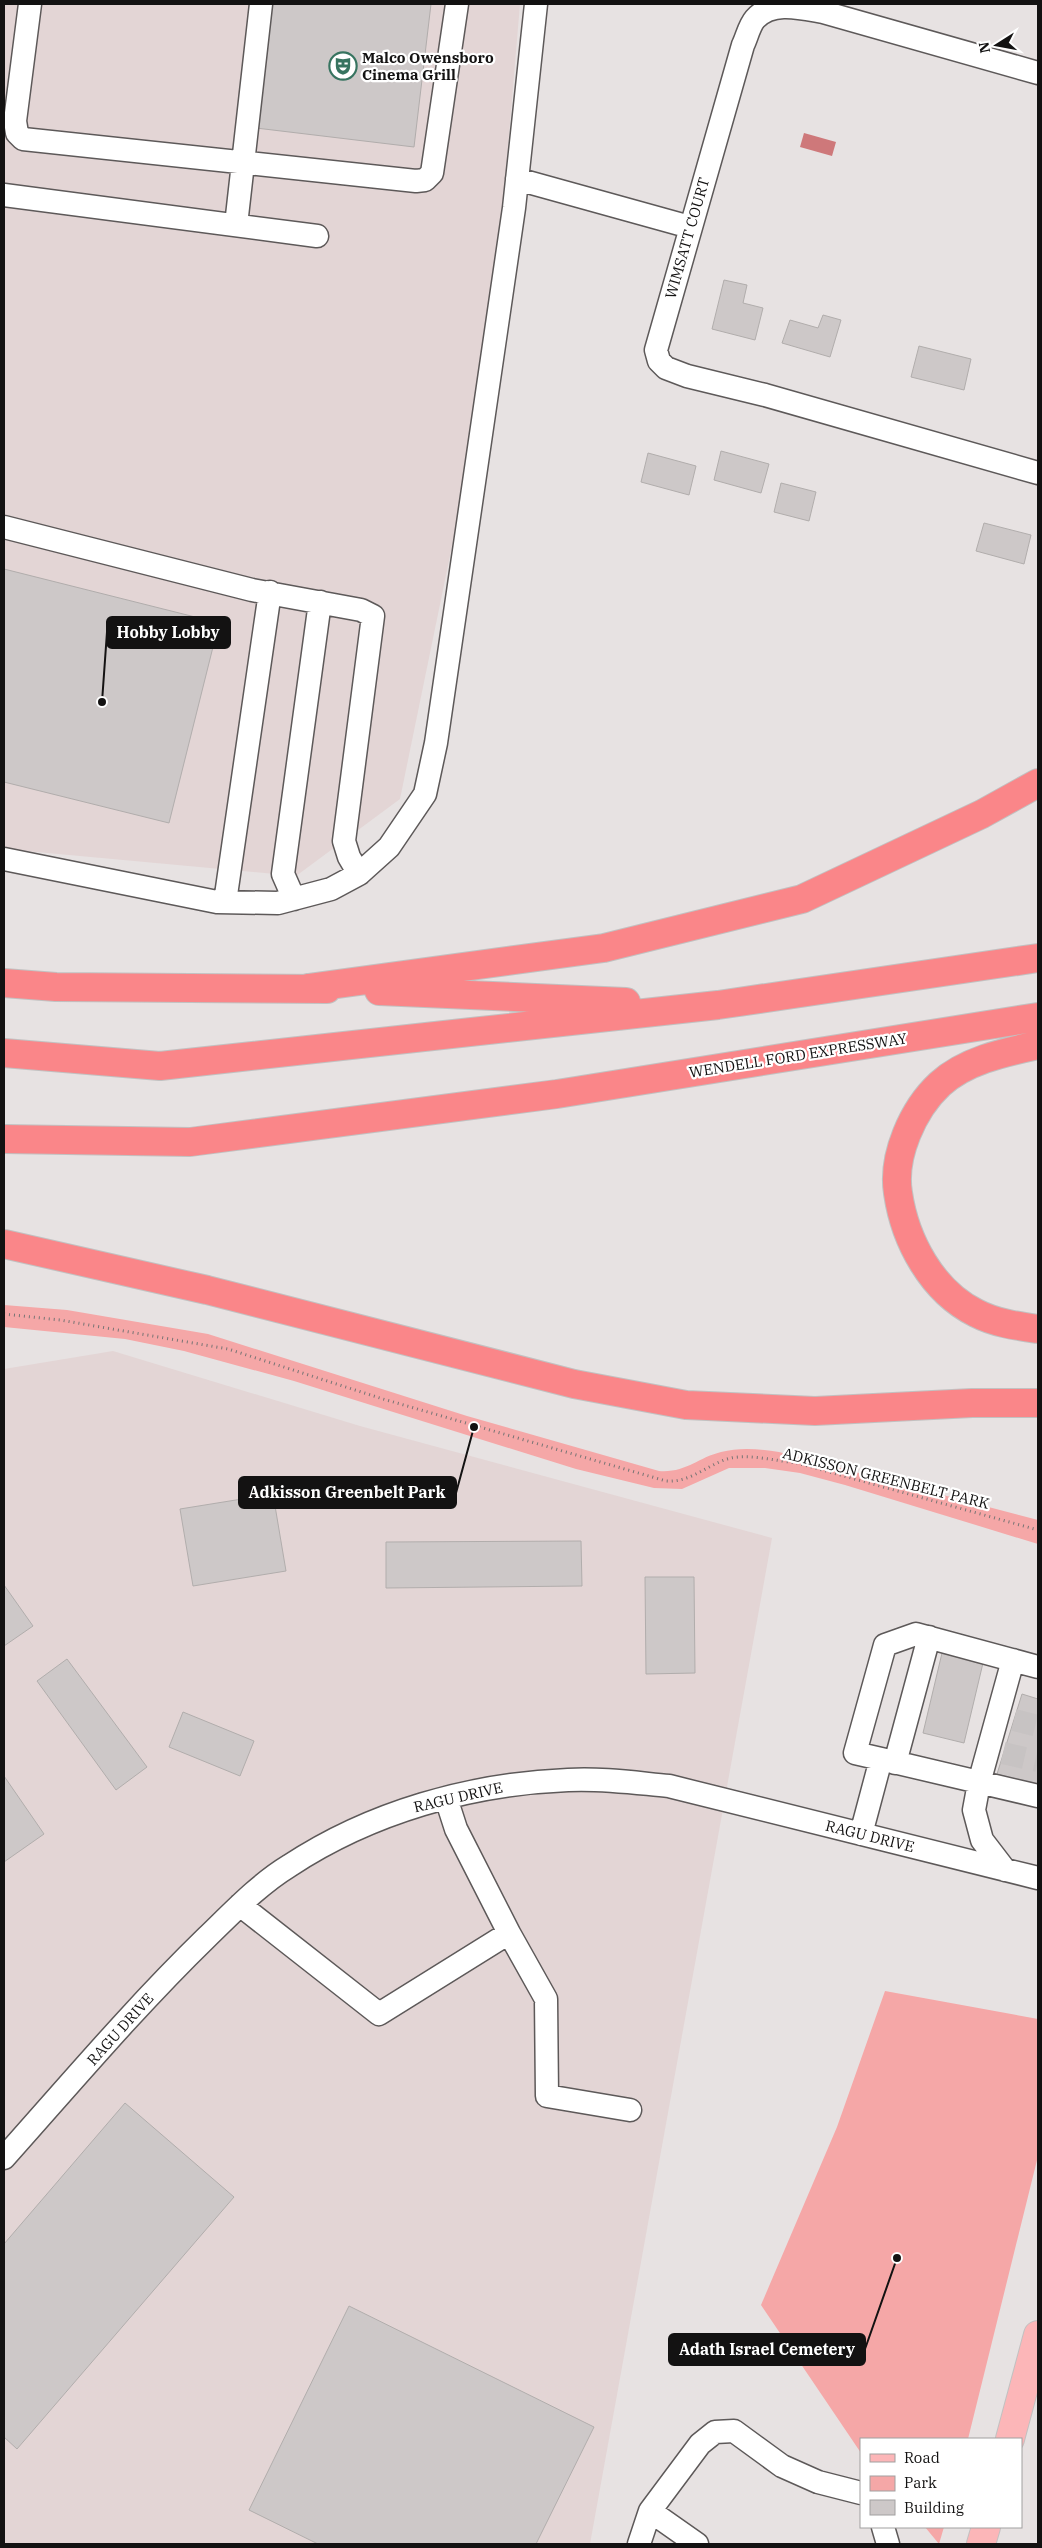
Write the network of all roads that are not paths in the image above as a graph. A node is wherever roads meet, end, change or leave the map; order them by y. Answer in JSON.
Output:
{"nodes":[{"id":1,"x":30,"y":4,"type":"edge"},
{"id":2,"x":258,"y":4,"type":"edge"},
{"id":3,"x":457,"y":4,"type":"edge"},
{"id":4,"x":536,"y":4,"type":"edge"},
{"id":5,"x":1038,"y":73,"type":"edge"},
{"id":6,"x":243,"y":163,"type":"junction"},
{"id":7,"x":517,"y":179,"type":"junction"},
{"id":8,"x":4,"y":195,"type":"edge"},
{"id":9,"x":236,"y":225,"type":"junction"},
{"id":10,"x":690,"y":227,"type":"junction"},
{"id":11,"x":317,"y":236,"type":"dead end"},
{"id":12,"x":1038,"y":472,"type":"edge"},
{"id":13,"x":4,"y":527,"type":"edge"},
{"id":14,"x":270,"y":592,"type":"junction"},
{"id":15,"x":320,"y":602,"type":"junction"},
{"id":16,"x":1038,"y":784,"type":"edge"},
{"id":17,"x":4,"y":859,"type":"edge"},
{"id":18,"x":359,"y":874,"type":"junction"},
{"id":19,"x":294,"y":899,"type":"junction"},
{"id":20,"x":225,"y":902,"type":"junction"},
{"id":21,"x":1038,"y":958,"type":"edge"},
{"id":22,"x":4,"y":983,"type":"edge"},
{"id":23,"x":308,"y":988,"type":"junction"},
{"id":24,"x":718,"y":1005,"type":"junction"},
{"id":25,"x":1038,"y":1017,"type":"edge"},
{"id":26,"x":1038,"y":1045,"type":"edge"},
{"id":27,"x":4,"y":1053,"type":"edge"},
{"id":28,"x":4,"y":1139,"type":"edge"},
{"id":29,"x":4,"y":1244,"type":"edge"},
{"id":30,"x":1038,"y":1329,"type":"edge"},
{"id":31,"x":1038,"y":1403,"type":"edge"},
{"id":32,"x":929,"y":1637,"type":"junction"},
{"id":33,"x":1013,"y":1660,"type":"junction"},
{"id":34,"x":1038,"y":1668,"type":"edge"},
{"id":35,"x":888,"y":1761,"type":"junction"},
{"id":36,"x":979,"y":1783,"type":"junction"},
{"id":37,"x":1038,"y":1796,"type":"edge"},
{"id":38,"x":446,"y":1798,"type":"junction"},
{"id":39,"x":862,"y":1834,"type":"junction"},
{"id":40,"x":1005,"y":1870,"type":"junction"},
{"id":41,"x":1038,"y":1878,"type":"edge"},
{"id":42,"x":240,"y":1905,"type":"junction"},
{"id":43,"x":509,"y":1932,"type":"junction"},
{"id":44,"x":630,"y":2110,"type":"dead end"},
{"id":45,"x":8,"y":2144,"type":"edge"},
{"id":46,"x":1038,"y":2335,"type":"edge"},
{"id":47,"x":1010,"y":2438,"type":"edge"},
{"id":48,"x":860,"y":2494,"type":"edge"},
{"id":49,"x":650,"y":2511,"type":"junction"},
{"id":50,"x":883,"y":2528,"type":"edge"},
{"id":51,"x":986,"y":2528,"type":"edge"},
{"id":52,"x":639,"y":2544,"type":"edge"},
{"id":53,"x":697,"y":2544,"type":"edge"},
{"id":54,"x":888,"y":2544,"type":"edge"},
{"id":55,"x":981,"y":2544,"type":"edge"}],
"edges":[{"from":1,"to":6,"type":"street"},
{"from":2,"to":6,"type":"street"},
{"from":3,"to":6,"type":"street"},
{"from":4,"to":7,"type":"street"},
{"from":5,"to":10,"type":"street","name":"WIMSATT COURT"},
{"from":6,"to":9,"type":"street"},
{"from":7,"to":10,"type":"street"},
{"from":7,"to":18,"type":"street"},
{"from":8,"to":9,"type":"street"},
{"from":9,"to":11,"type":"street"},
{"from":10,"to":12,"type":"street","name":"WIMSATT COURT"},
{"from":13,"to":14,"type":"street"},
{"from":14,"to":15,"type":"street"},
{"from":14,"to":20,"type":"street"},
{"from":15,"to":18,"type":"street"},
{"from":15,"to":19,"type":"street"},
{"from":16,"to":23,"type":"highway"},
{"from":17,"to":20,"type":"street"},
{"from":18,"to":19,"type":"street"},
{"from":19,"to":20,"type":"street"},
{"from":21,"to":24,"type":"highway"},
{"from":22,"to":23,"type":"highway"},
{"from":23,"to":24,"type":"highway"},
{"from":24,"to":27,"type":"highway"},
{"from":25,"to":28,"type":"highway","name":"WENDELL FORD EXPRESSWAY"},
{"from":26,"to":30,"type":"highway"},
{"from":29,"to":31,"type":"highway"},
{"from":32,"to":33,"type":"street"},
{"from":32,"to":35,"type":"street"},
{"from":32,"to":35,"type":"street"},
{"from":33,"to":34,"type":"street"},
{"from":33,"to":36,"type":"street"},
{"from":35,"to":36,"type":"street"},
{"from":35,"to":39,"type":"street"},
{"from":36,"to":37,"type":"street"},
{"from":36,"to":40,"type":"street"},
{"from":38,"to":39,"type":"street","name":"RAGU DRIVE"},
{"from":38,"to":42,"type":"street","name":"RAGU DRIVE"},
{"from":38,"to":43,"type":"street"},
{"from":39,"to":40,"type":"street","name":"RAGU DRIVE"},
{"from":40,"to":41,"type":"street","name":"RAGU DRIVE"},
{"from":42,"to":43,"type":"street"},
{"from":42,"to":45,"type":"street","name":"RAGU DRIVE"},
{"from":43,"to":44,"type":"street"},
{"from":46,"to":47,"type":"main road"},
{"from":48,"to":49,"type":"street"},
{"from":49,"to":52,"type":"street"},
{"from":49,"to":53,"type":"street"},
{"from":50,"to":54,"type":"street"},
{"from":51,"to":55,"type":"main road"}]}
